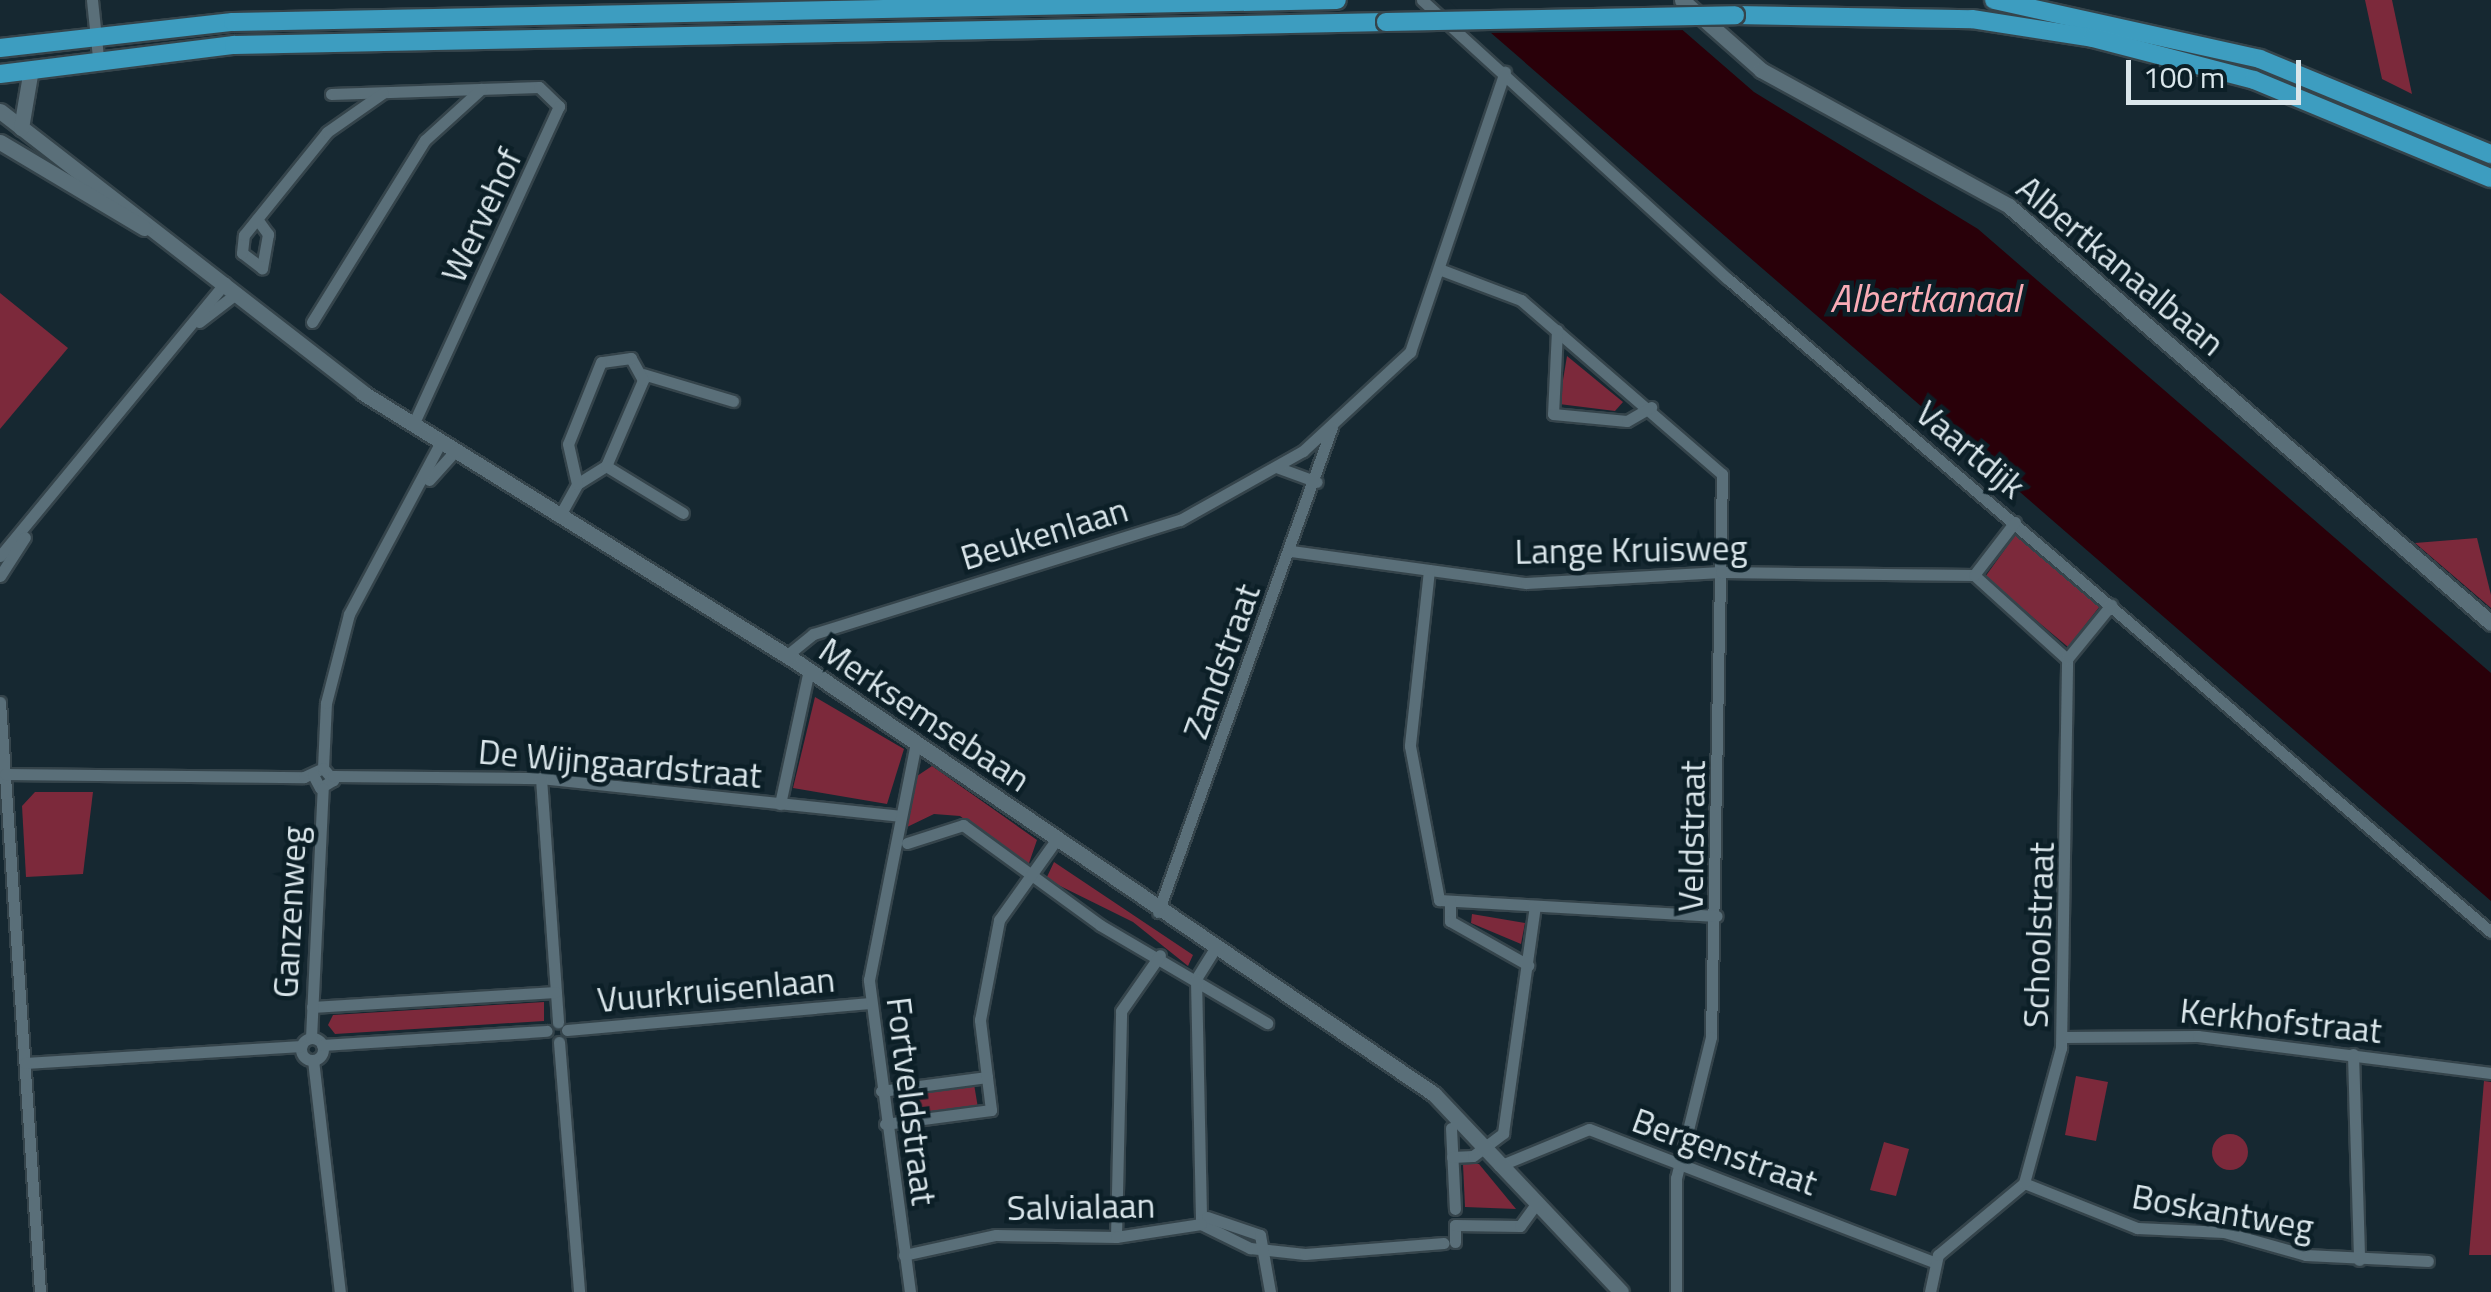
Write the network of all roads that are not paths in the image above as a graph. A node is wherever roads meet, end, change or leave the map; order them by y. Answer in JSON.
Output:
{"nodes":[{"id":1,"x":92,"y":0,"type":"edge"},
{"id":2,"x":646,"y":0,"type":"edge"},
{"id":3,"x":685,"y":0,"type":"edge"},
{"id":4,"x":1337,"y":0,"type":"edge"},
{"id":5,"x":1422,"y":0,"type":"edge"},
{"id":6,"x":1682,"y":0,"type":"edge"},
{"id":7,"x":1994,"y":0,"type":"edge"},
{"id":8,"x":732,"y":12,"type":"junction"},
{"id":9,"x":618,"y":15,"type":"junction"},
{"id":10,"x":96,"y":34,"type":"junction"},
{"id":11,"x":0,"y":45,"type":"edge"},
{"id":12,"x":98,"y":58,"type":"junction"},
{"id":13,"x":31,"y":69,"type":"junction"},
{"id":14,"x":1505,"y":72,"type":"junction"},
{"id":15,"x":0,"y":74,"type":"edge"},
{"id":16,"x":482,"y":89,"type":"junction"},
{"id":17,"x":383,"y":92,"type":"junction"},
{"id":18,"x":331,"y":94,"type":"dead end"},
{"id":19,"x":0,"y":111,"type":"edge"},
{"id":20,"x":21,"y":128,"type":"junction"},
{"id":21,"x":0,"y":142,"type":"edge"},
{"id":22,"x":2491,"y":154,"type":"edge"},
{"id":23,"x":2491,"y":178,"type":"edge"},
{"id":24,"x":258,"y":219,"type":"dead end"},
{"id":25,"x":157,"y":231,"type":"junction"},
{"id":26,"x":1439,"y":270,"type":"junction"},
{"id":27,"x":231,"y":288,"type":"junction"},
{"id":28,"x":312,"y":322,"type":"dead end"},
{"id":29,"x":1557,"y":330,"type":"junction"},
{"id":30,"x":642,"y":374,"type":"junction"},
{"id":31,"x":733,"y":401,"type":"dead end"},
{"id":32,"x":1651,"y":407,"type":"junction"},
{"id":33,"x":413,"y":425,"type":"junction"},
{"id":34,"x":1332,"y":427,"type":"junction"},
{"id":35,"x":448,"y":447,"type":"junction"},
{"id":36,"x":606,"y":466,"type":"junction"},
{"id":37,"x":1280,"y":468,"type":"junction"},
{"id":38,"x":1317,"y":482,"type":"junction"},
{"id":39,"x":578,"y":484,"type":"junction"},
{"id":40,"x":682,"y":513,"type":"dead end"},
{"id":41,"x":559,"y":517,"type":"junction"},
{"id":42,"x":2015,"y":522,"type":"junction"},
{"id":43,"x":27,"y":533,"type":"junction"},
{"id":44,"x":1291,"y":551,"type":"junction"},
{"id":45,"x":0,"y":556,"type":"edge"},
{"id":46,"x":1429,"y":570,"type":"junction"},
{"id":47,"x":1721,"y":572,"type":"junction"},
{"id":48,"x":1974,"y":575,"type":"junction"},
{"id":49,"x":0,"y":576,"type":"edge"},
{"id":50,"x":2110,"y":606,"type":"junction"},
{"id":51,"x":2491,"y":623,"type":"edge"},
{"id":52,"x":786,"y":656,"type":"junction"},
{"id":53,"x":2067,"y":659,"type":"junction"},
{"id":54,"x":808,"y":670,"type":"junction"},
{"id":55,"x":0,"y":702,"type":"edge"},
{"id":56,"x":916,"y":742,"type":"junction"},
{"id":57,"x":323,"y":773,"type":"junction"},
{"id":58,"x":5,"y":774,"type":"junction"},
{"id":59,"x":540,"y":778,"type":"junction"},
{"id":60,"x":780,"y":804,"type":"junction"},
{"id":61,"x":901,"y":816,"type":"junction"},
{"id":62,"x":1056,"y":840,"type":"junction"},
{"id":63,"x":907,"y":843,"type":"dead end"},
{"id":64,"x":1030,"y":876,"type":"junction"},
{"id":65,"x":1444,"y":900,"type":"junction"},
{"id":66,"x":1535,"y":906,"type":"junction"},
{"id":67,"x":1158,"y":914,"type":"junction"},
{"id":68,"x":1718,"y":916,"type":"junction"},
{"id":69,"x":2491,"y":932,"type":"edge"},
{"id":70,"x":1214,"y":950,"type":"junction"},
{"id":71,"x":1160,"y":955,"type":"junction"},
{"id":72,"x":1528,"y":965,"type":"junction"},
{"id":73,"x":1196,"y":979,"type":"junction"},
{"id":74,"x":556,"y":992,"type":"junction"},
{"id":75,"x":870,"y":1003,"type":"junction"},
{"id":76,"x":312,"y":1007,"type":"junction"},
{"id":77,"x":1267,"y":1023,"type":"dead end"},
{"id":78,"x":562,"y":1031,"type":"junction"},
{"id":79,"x":2064,"y":1037,"type":"junction"},
{"id":80,"x":312,"y":1043,"type":"junction"},
{"id":81,"x":2353,"y":1054,"type":"junction"},
{"id":82,"x":25,"y":1063,"type":"junction"},
{"id":83,"x":2491,"y":1073,"type":"edge"},
{"id":84,"x":987,"y":1077,"type":"junction"},
{"id":85,"x":881,"y":1091,"type":"junction"},
{"id":86,"x":886,"y":1124,"type":"junction"},
{"id":87,"x":1451,"y":1128,"type":"dead end"},
{"id":88,"x":1484,"y":1148,"type":"junction"},
{"id":89,"x":1452,"y":1157,"type":"junction"},
{"id":90,"x":1679,"y":1162,"type":"junction"},
{"id":91,"x":1499,"y":1166,"type":"junction"},
{"id":92,"x":2024,"y":1184,"type":"junction"},
{"id":93,"x":1536,"y":1204,"type":"junction"},
{"id":94,"x":1455,"y":1209,"type":"dead end"},
{"id":95,"x":1204,"y":1221,"type":"junction"},
{"id":96,"x":1116,"y":1236,"type":"junction"},
{"id":97,"x":1269,"y":1248,"type":"junction"},
{"id":98,"x":904,"y":1254,"type":"junction"},
{"id":99,"x":2359,"y":1260,"type":"junction"},
{"id":100,"x":2428,"y":1261,"type":"dead end"},
{"id":101,"x":1932,"y":1262,"type":"junction"},
{"id":102,"x":40,"y":1292,"type":"edge"},
{"id":103,"x":340,"y":1292,"type":"edge"},
{"id":104,"x":580,"y":1292,"type":"edge"},
{"id":105,"x":910,"y":1292,"type":"edge"},
{"id":106,"x":1270,"y":1292,"type":"edge"},
{"id":107,"x":1621,"y":1292,"type":"edge"},
{"id":108,"x":1676,"y":1292,"type":"edge"},
{"id":109,"x":1930,"y":1292,"type":"edge"}],
"edges":[{"from":1,"to":10,"type":"street"},
{"from":2,"to":9,"type":"main road"},
{"from":3,"to":8,"type":"main road"},
{"from":4,"to":8,"type":"main road"},
{"from":5,"to":14,"type":"street","name":"Vaartdijk"},
{"from":6,"to":51,"type":"main road","name":"Albertkanaalbaan"},
{"from":7,"to":22,"type":"main road"},
{"from":8,"to":9,"type":"main road"},
{"from":9,"to":10,"type":"main road"},
{"from":10,"to":11,"type":"main road"},
{"from":10,"to":12,"type":"street"},
{"from":12,"to":13,"type":"main road"},
{"from":12,"to":23,"type":"main road","bridge":true},
{"from":13,"to":15,"type":"main road"},
{"from":13,"to":20,"type":"main road"},
{"from":14,"to":26,"type":"street"},
{"from":14,"to":42,"type":"street","name":"Vaartdijk"},
{"from":16,"to":17,"type":"street","name":"Wervehof"},
{"from":16,"to":28,"type":"street","name":"Wervehof"},
{"from":16,"to":33,"type":"street","name":"Wervehof"},
{"from":17,"to":18,"type":"street","name":"Wervehof"},
{"from":17,"to":24,"type":"street"},
{"from":19,"to":20,"type":"main road","name":"Merksemsebaan"},
{"from":20,"to":25,"type":"main road","name":"Merksemsebaan"},
{"from":21,"to":25,"type":"main road","name":"Merksemsebaan"},
{"from":25,"to":27,"type":"main road","name":"Merksemsebaan"},
{"from":26,"to":29,"type":"street","name":"Veldstraat"},
{"from":26,"to":34,"type":"street"},
{"from":27,"to":33,"type":"main road","name":"Merksemsebaan"},
{"from":27,"to":43,"type":"street"},
{"from":29,"to":32,"type":"street","name":"Veldstraat"},
{"from":29,"to":32,"type":"street"},
{"from":30,"to":31,"type":"street"},
{"from":30,"to":36,"type":"street"},
{"from":30,"to":39,"type":"street"},
{"from":32,"to":47,"type":"street","name":"Veldstraat"},
{"from":33,"to":35,"type":"main road","name":"Merksemsebaan"},
{"from":34,"to":37,"type":"street"},
{"from":34,"to":38,"type":"street","name":"Zandstraat"},
{"from":35,"to":41,"type":"main road","name":"Merksemsebaan"},
{"from":35,"to":57,"type":"street"},
{"from":36,"to":39,"type":"street"},
{"from":36,"to":40,"type":"street"},
{"from":37,"to":38,"type":"street"},
{"from":37,"to":52,"type":"street","name":"Beukenlaan"},
{"from":38,"to":44,"type":"street","name":"Zandstraat"},
{"from":39,"to":41,"type":"street"},
{"from":41,"to":52,"type":"main road","name":"Merksemsebaan"},
{"from":42,"to":48,"type":"street"},
{"from":42,"to":50,"type":"street","name":"Vaartdijk"},
{"from":43,"to":45,"type":"street"},
{"from":43,"to":49,"type":"street"},
{"from":44,"to":46,"type":"street","name":"Lange Kruisweg"},
{"from":44,"to":67,"type":"street","name":"Zandstraat"},
{"from":46,"to":47,"type":"street","name":"Lange Kruisweg"},
{"from":46,"to":65,"type":"street"},
{"from":47,"to":48,"type":"street","name":"Lange Kruisweg"},
{"from":47,"to":68,"type":"street","name":"Veldstraat"},
{"from":48,"to":53,"type":"street"},
{"from":50,"to":53,"type":"street"},
{"from":50,"to":69,"type":"street","name":"Vaartdijk"},
{"from":52,"to":54,"type":"main road","name":"Merksemsebaan"},
{"from":53,"to":79,"type":"street","name":"Schoolstraat"},
{"from":54,"to":56,"type":"main road","name":"Merksemsebaan"},
{"from":54,"to":60,"type":"street"},
{"from":55,"to":58,"type":"street"},
{"from":56,"to":61,"type":"street","name":"Fortveldstraat"},
{"from":56,"to":62,"type":"main road","name":"Merksemsebaan"},
{"from":57,"to":58,"type":"street","name":"De Wijngaardstraat"},
{"from":57,"to":59,"type":"street","name":"De Wijngaardstraat"},
{"from":57,"to":76,"type":"street","name":"Ganzenweg"},
{"from":58,"to":82,"type":"street"},
{"from":59,"to":60,"type":"street","name":"De Wijngaardstraat"},
{"from":59,"to":74,"type":"street"},
{"from":60,"to":61,"type":"street","name":"De Wijngaardstraat"},
{"from":61,"to":75,"type":"street","name":"Fortveldstraat"},
{"from":62,"to":64,"type":"street"},
{"from":62,"to":67,"type":"main road","name":"Merksemsebaan"},
{"from":63,"to":64,"type":"street","name":"Merksemsebaan"},
{"from":64,"to":71,"type":"street","name":"Merksemsebaan"},
{"from":64,"to":84,"type":"street"},
{"from":65,"to":66,"type":"street"},
{"from":65,"to":72,"type":"street"},
{"from":66,"to":68,"type":"street"},
{"from":66,"to":72,"type":"street"},
{"from":67,"to":70,"type":"main road","name":"Merksemsebaan"},
{"from":68,"to":90,"type":"street","name":"Veldstraat"},
{"from":70,"to":73,"type":"street"},
{"from":70,"to":88,"type":"main road","name":"Merksemsebaan"},
{"from":71,"to":73,"type":"street","name":"Merksemsebaan"},
{"from":71,"to":96,"type":"street"},
{"from":72,"to":88,"type":"street"},
{"from":73,"to":77,"type":"street","name":"Merksemsebaan"},
{"from":73,"to":95,"type":"street"},
{"from":74,"to":76,"type":"street","name":"Vuurkruisenlaan"},
{"from":74,"to":78,"type":"street"},
{"from":75,"to":78,"type":"street","name":"Vuurkruisenlaan"},
{"from":75,"to":85,"type":"street","name":"Fortveldstraat"},
{"from":76,"to":80,"type":"street","name":"Ganzenweg"},
{"from":78,"to":80,"type":"street"},
{"from":78,"to":104,"type":"street"},
{"from":79,"to":81,"type":"street","name":"Kerkhofstraat"},
{"from":79,"to":92,"type":"street","name":"Schoolstraat"},
{"from":80,"to":82,"type":"street"},
{"from":80,"to":103,"type":"street"},
{"from":81,"to":83,"type":"street","name":"Kerkhofstraat"},
{"from":81,"to":99,"type":"street","name":"Boskantweg"},
{"from":82,"to":102,"type":"street"},
{"from":84,"to":85,"type":"street"},
{"from":84,"to":86,"type":"street"},
{"from":85,"to":86,"type":"street","name":"Fortveldstraat"},
{"from":86,"to":98,"type":"street","name":"Fortveldstraat"},
{"from":87,"to":89,"type":"street"},
{"from":88,"to":89,"type":"street"},
{"from":88,"to":91,"type":"main road","name":"Merksemsebaan"},
{"from":89,"to":94,"type":"street"},
{"from":90,"to":91,"type":"street","name":"Bergenstraat"},
{"from":90,"to":101,"type":"street","name":"Bergenstraat"},
{"from":90,"to":108,"type":"street","name":"Veldstraat"},
{"from":91,"to":93,"type":"main road","name":"Merksemsebaan"},
{"from":92,"to":99,"type":"street","name":"Boskantweg"},
{"from":92,"to":101,"type":"street"},
{"from":93,"to":97,"type":"street"},
{"from":93,"to":107,"type":"main road","name":"Merksemsebaan"},
{"from":95,"to":96,"type":"street","name":"Salvialaan"},
{"from":95,"to":97,"type":"street"},
{"from":96,"to":98,"type":"street","name":"Salvialaan"},
{"from":97,"to":106,"type":"street"},
{"from":98,"to":105,"type":"street","name":"Fortveldstraat"},
{"from":99,"to":100,"type":"street","name":"Boskantweg"},
{"from":101,"to":109,"type":"street"}]}
